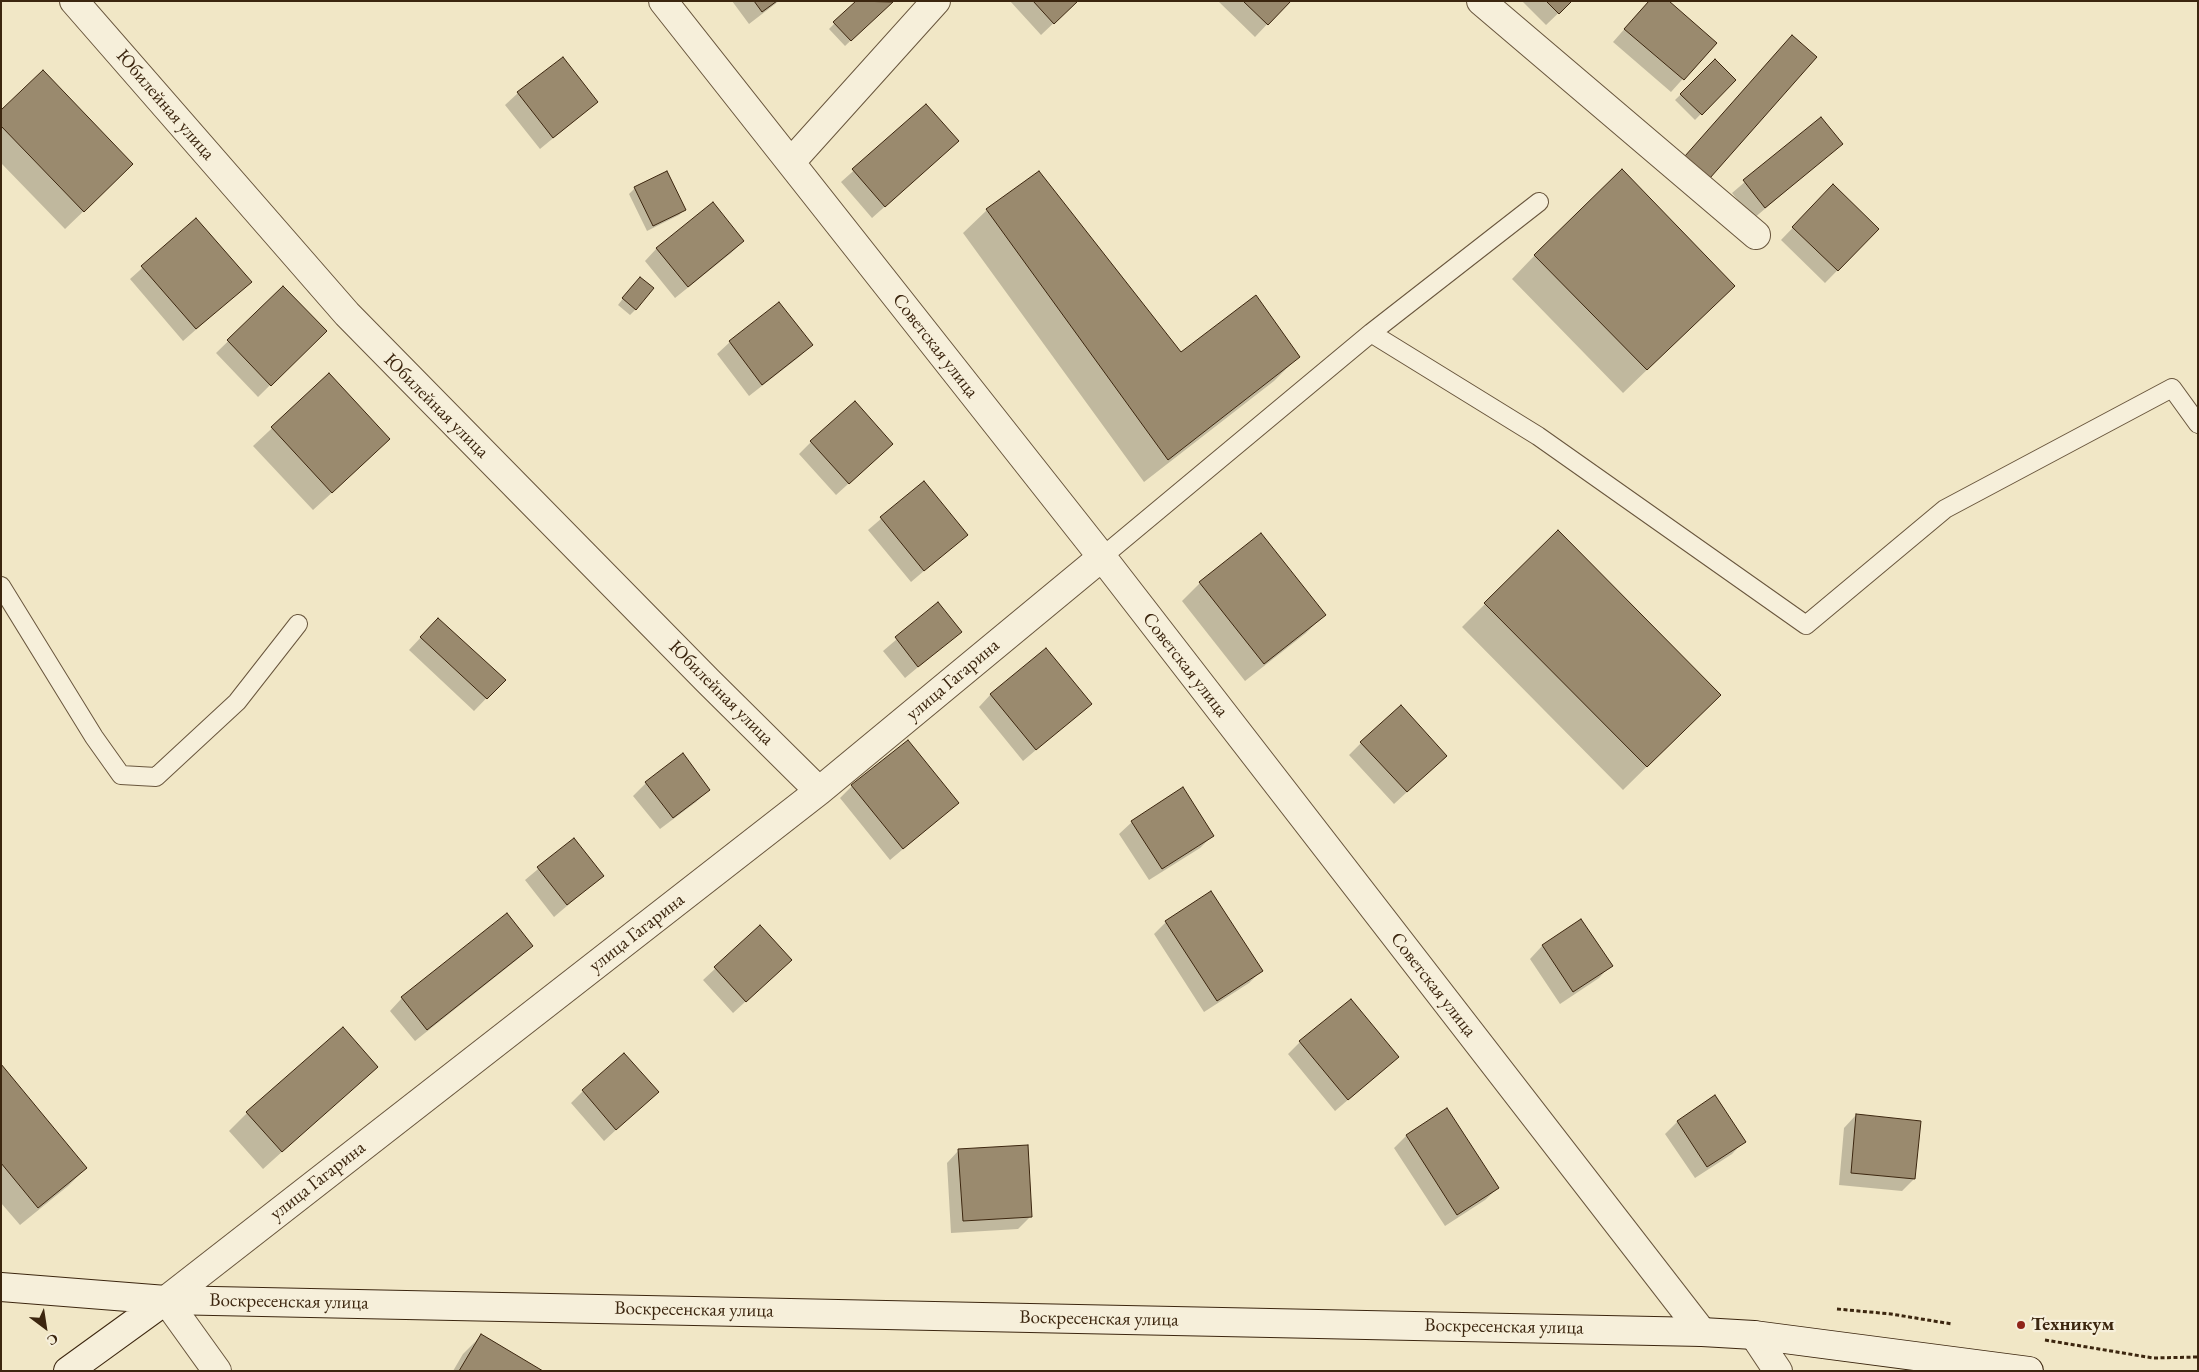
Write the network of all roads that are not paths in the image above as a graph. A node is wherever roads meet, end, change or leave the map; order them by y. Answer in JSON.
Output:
{"nodes":[{"id":1,"x":74,"y":1,"type":"edge"},
{"id":2,"x":663,"y":1,"type":"edge"},
{"id":3,"x":936,"y":1,"type":"edge"},
{"id":4,"x":1481,"y":1,"type":"edge"},
{"id":5,"x":791,"y":162,"type":"junction"},
{"id":6,"x":1539,"y":202,"type":"dead end"},
{"id":7,"x":1756,"y":235,"type":"dead end"},
{"id":8,"x":1371,"y":334,"type":"junction"},
{"id":9,"x":2198,"y":424,"type":"edge"},
{"id":10,"x":1102,"y":557,"type":"junction"},
{"id":11,"x":1,"y":586,"type":"edge"},
{"id":12,"x":298,"y":624,"type":"dead end"},
{"id":13,"x":819,"y":791,"type":"junction"},
{"id":14,"x":1,"y":1287,"type":"edge"},
{"id":15,"x":166,"y":1300,"type":"junction"},
{"id":16,"x":1702,"y":1332,"type":"junction"},
{"id":17,"x":1754,"y":1335,"type":"junction"},
{"id":18,"x":68,"y":1371,"type":"edge"},
{"id":19,"x":218,"y":1371,"type":"edge"},
{"id":20,"x":1778,"y":1371,"type":"edge"},
{"id":21,"x":2029,"y":1371,"type":"edge"}],
"edges":[{"from":1,"to":13,"type":"street","name":"Юбилейная улица"},
{"from":2,"to":5,"type":"street","name":"Советская улица"},
{"from":3,"to":5,"type":"street"},
{"from":4,"to":7,"type":"street"},
{"from":5,"to":10,"type":"street","name":"Советская улица"},
{"from":6,"to":8,"type":"lane"},
{"from":8,"to":9,"type":"lane"},
{"from":8,"to":10,"type":"lane"},
{"from":10,"to":13,"type":"street","name":"улица Гагарина"},
{"from":10,"to":16,"type":"street","name":"Советская улица"},
{"from":11,"to":12,"type":"lane"},
{"from":13,"to":15,"type":"street","name":"улица Гагарина"},
{"from":14,"to":15,"type":"street"},
{"from":15,"to":16,"type":"street","name":"Воскресенская улица"},
{"from":15,"to":18,"type":"street","name":"улица Гагарина"},
{"from":15,"to":19,"type":"street"},
{"from":16,"to":17,"type":"street","name":"Воскресенская улица"},
{"from":17,"to":20,"type":"street"},
{"from":17,"to":21,"type":"street","name":"Воскресенская улица"}]}
